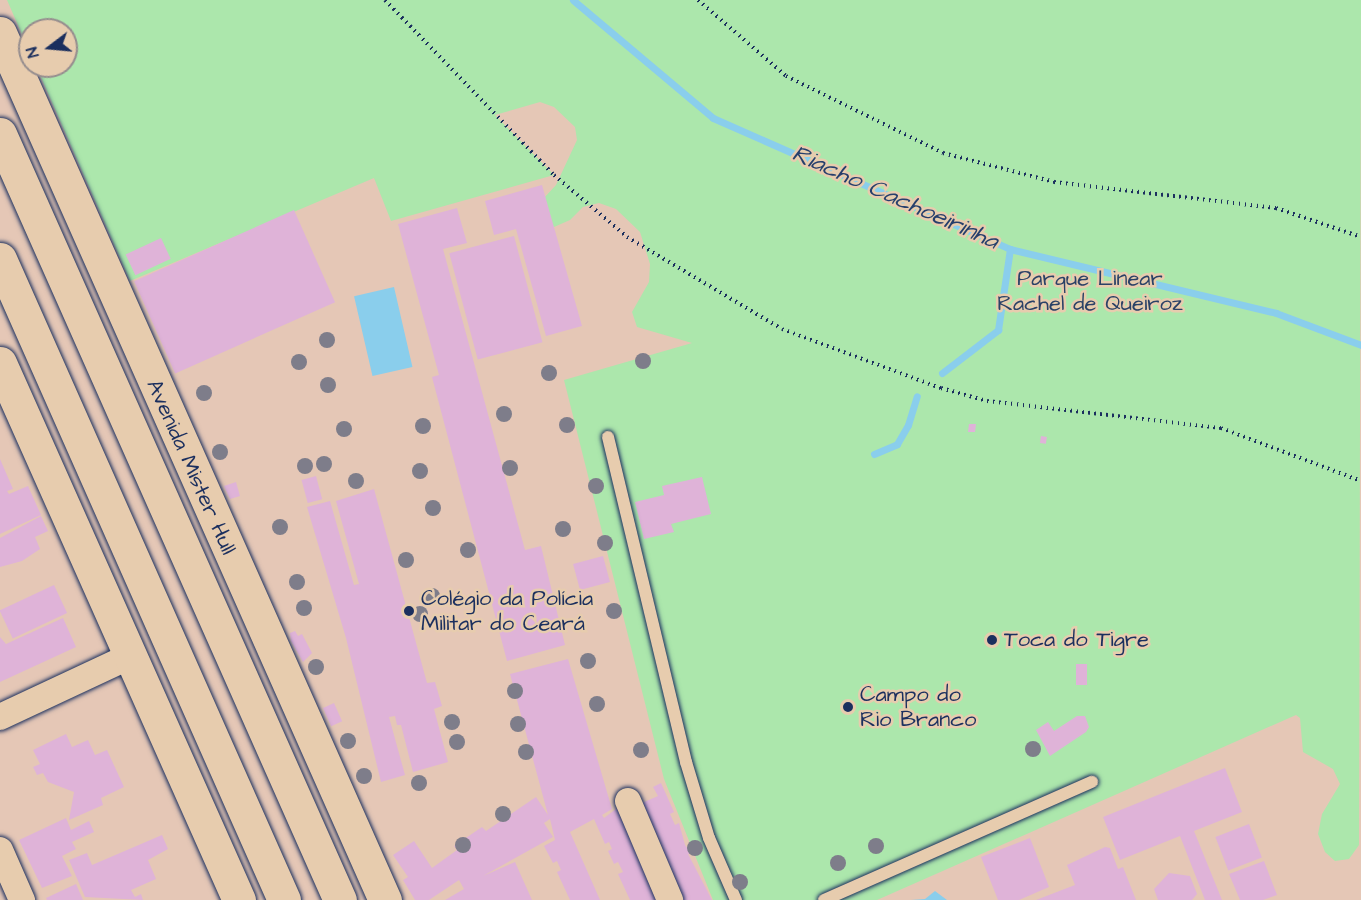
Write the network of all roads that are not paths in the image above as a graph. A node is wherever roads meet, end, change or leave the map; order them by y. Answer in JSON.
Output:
{"nodes":[{"id":1,"x":0,"y":33,"type":"edge"},
{"id":2,"x":0,"y":134,"type":"edge"},
{"id":3,"x":0,"y":260,"type":"edge"},
{"id":4,"x":0,"y":363,"type":"edge"},
{"id":5,"x":608,"y":437,"type":"dead end"},
{"id":6,"x":128,"y":657,"type":"junction"},
{"id":7,"x":0,"y":717,"type":"edge"},
{"id":8,"x":1092,"y":782,"type":"dead end"},
{"id":9,"x":628,"y":801,"type":"dead end"},
{"id":10,"x":0,"y":850,"type":"edge"},
{"id":11,"x":22,"y":900,"type":"edge"},
{"id":12,"x":239,"y":900,"type":"edge"},
{"id":13,"x":284,"y":900,"type":"edge"},
{"id":14,"x":340,"y":900,"type":"edge"},
{"id":15,"x":385,"y":900,"type":"edge"},
{"id":16,"x":670,"y":900,"type":"edge"},
{"id":17,"x":736,"y":900,"type":"edge"},
{"id":18,"x":824,"y":900,"type":"edge"}],
"edges":[{"from":1,"to":15,"type":"main road","name":"Avenida Mister Hull"},
{"from":2,"to":14,"type":"main road","name":"Avenida Mister Hull"},
{"from":3,"to":13,"type":"main road"},
{"from":4,"to":6,"type":"main road"},
{"from":5,"to":17,"type":"lane"},
{"from":6,"to":7,"type":"street"},
{"from":6,"to":12,"type":"main road"},
{"from":8,"to":18,"type":"lane"},
{"from":9,"to":16,"type":"street"},
{"from":10,"to":11,"type":"street"}]}
